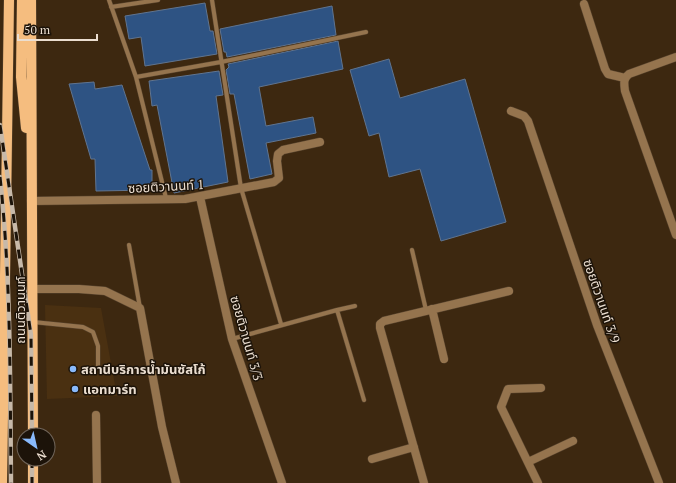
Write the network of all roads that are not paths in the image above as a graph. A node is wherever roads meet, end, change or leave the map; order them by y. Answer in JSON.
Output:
{"nodes":[{"id":1,"x":9,"y":0,"type":"edge"},
{"id":2,"x":22,"y":0,"type":"edge"},
{"id":3,"x":31,"y":0,"type":"edge"},
{"id":4,"x":109,"y":0,"type":"edge"},
{"id":5,"x":158,"y":0,"type":"edge"},
{"id":6,"x":212,"y":0,"type":"edge"},
{"id":7,"x":584,"y":4,"type":"dead end"},
{"id":8,"x":112,"y":7,"type":"junction"},
{"id":9,"x":366,"y":32,"type":"dead end"},
{"id":10,"x":676,"y":57,"type":"edge"},
{"id":11,"x":222,"y":62,"type":"junction"},
{"id":12,"x":136,"y":77,"type":"junction"},
{"id":13,"x":625,"y":78,"type":"junction"},
{"id":14,"x":511,"y":111,"type":"dead end"},
{"id":15,"x":0,"y":131,"type":"edge"},
{"id":16,"x":320,"y":142,"type":"dead end"},
{"id":17,"x":6,"y":158,"type":"junction"},
{"id":18,"x":31,"y":184,"type":"junction"},
{"id":19,"x":241,"y":188,"type":"junction"},
{"id":20,"x":200,"y":197,"type":"junction"},
{"id":21,"x":166,"y":198,"type":"junction"},
{"id":22,"x":31,"y":201,"type":"junction"},
{"id":23,"x":676,"y":235,"type":"edge"},
{"id":24,"x":129,"y":245,"type":"dead end"},
{"id":25,"x":412,"y":250,"type":"dead end"},
{"id":26,"x":2,"y":274,"type":"edge"},
{"id":27,"x":33,"y":290,"type":"junction"},
{"id":28,"x":509,"y":290,"type":"dead end"},
{"id":29,"x":355,"y":306,"type":"dead end"},
{"id":30,"x":140,"y":308,"type":"junction"},
{"id":31,"x":429,"y":309,"type":"junction"},
{"id":32,"x":337,"y":310,"type":"junction"},
{"id":33,"x":33,"y":322,"type":"junction"},
{"id":34,"x":281,"y":324,"type":"junction"},
{"id":35,"x":232,"y":339,"type":"junction"},
{"id":36,"x":444,"y":359,"type":"dead end"},
{"id":37,"x":98,"y":366,"type":"dead end"},
{"id":38,"x":1,"y":379,"type":"edge"},
{"id":39,"x":541,"y":388,"type":"dead end"},
{"id":40,"x":364,"y":400,"type":"dead end"},
{"id":41,"x":96,"y":416,"type":"dead end"},
{"id":42,"x":33,"y":427,"type":"edge"},
{"id":43,"x":573,"y":441,"type":"dead end"},
{"id":44,"x":414,"y":447,"type":"junction"},
{"id":45,"x":372,"y":459,"type":"dead end"},
{"id":46,"x":528,"y":462,"type":"junction"},
{"id":47,"x":34,"y":467,"type":"edge"},
{"id":48,"x":2,"y":483,"type":"edge"},
{"id":49,"x":33,"y":483,"type":"edge"},
{"id":50,"x":97,"y":483,"type":"edge"},
{"id":51,"x":176,"y":483,"type":"edge"},
{"id":52,"x":282,"y":483,"type":"edge"},
{"id":53,"x":424,"y":483,"type":"edge"},
{"id":54,"x":538,"y":483,"type":"edge"},
{"id":55,"x":659,"y":483,"type":"edge"}],
"edges":[{"from":1,"to":17,"type":"main road","name":"ถนนติวานนท์"},
{"from":2,"to":18,"type":"main road","name":"ถนนติวานนท์"},
{"from":3,"to":18,"type":"main road","name":"ถนนติวานนท์"},
{"from":4,"to":8,"type":"lane"},
{"from":5,"to":8,"type":"lane"},
{"from":6,"to":11,"type":"lane"},
{"from":7,"to":13,"type":"street"},
{"from":8,"to":12,"type":"lane"},
{"from":9,"to":11,"type":"lane"},
{"from":10,"to":13,"type":"street"},
{"from":11,"to":12,"type":"lane"},
{"from":11,"to":19,"type":"lane"},
{"from":12,"to":21,"type":"lane"},
{"from":13,"to":23,"type":"street"},
{"from":14,"to":55,"type":"street","name":"ซอยติวานนท์ 3/9"},
{"from":15,"to":17,"type":"main road","name":"ถนนติวานนท์"},
{"from":16,"to":19,"type":"street","name":"ซอยติวานนท์ 1"},
{"from":17,"to":26,"type":"main road","name":"ถนนติวานนท์"},
{"from":18,"to":22,"type":"main road","name":"ถนนติวานนท์"},
{"from":19,"to":20,"type":"street","name":"ซอยติวานนท์ 1"},
{"from":19,"to":34,"type":"lane"},
{"from":20,"to":21,"type":"street","name":"ซอยติวานนท์ 1"},
{"from":20,"to":35,"type":"street","name":"ซอยติวานนท์ 3/3"},
{"from":21,"to":22,"type":"street","name":"ซอยติวานนท์ 1"},
{"from":22,"to":27,"type":"main road","name":"ถนนติวานนท์"},
{"from":24,"to":30,"type":"lane"},
{"from":25,"to":31,"type":"lane"},
{"from":26,"to":38,"type":"main road","name":"ถนนติวานนท์"},
{"from":27,"to":30,"type":"street"},
{"from":27,"to":33,"type":"main road","name":"ถนนติวานนท์"},
{"from":28,"to":31,"type":"street"},
{"from":29,"to":32,"type":"lane"},
{"from":30,"to":51,"type":"street"},
{"from":31,"to":36,"type":"street"},
{"from":31,"to":44,"type":"street"},
{"from":32,"to":34,"type":"lane"},
{"from":32,"to":40,"type":"lane"},
{"from":33,"to":37,"type":"lane"},
{"from":33,"to":42,"type":"main road","name":"ถนนติวานนท์"},
{"from":34,"to":35,"type":"lane"},
{"from":35,"to":52,"type":"street","name":"ซอยติวานนท์ 3/3"},
{"from":38,"to":48,"type":"main road","name":"ถนนติวานนท์"},
{"from":39,"to":46,"type":"street"},
{"from":41,"to":50,"type":"street"},
{"from":43,"to":46,"type":"street"},
{"from":44,"to":45,"type":"street"},
{"from":44,"to":53,"type":"street"},
{"from":46,"to":54,"type":"street"},
{"from":47,"to":49,"type":"main road"}]}
